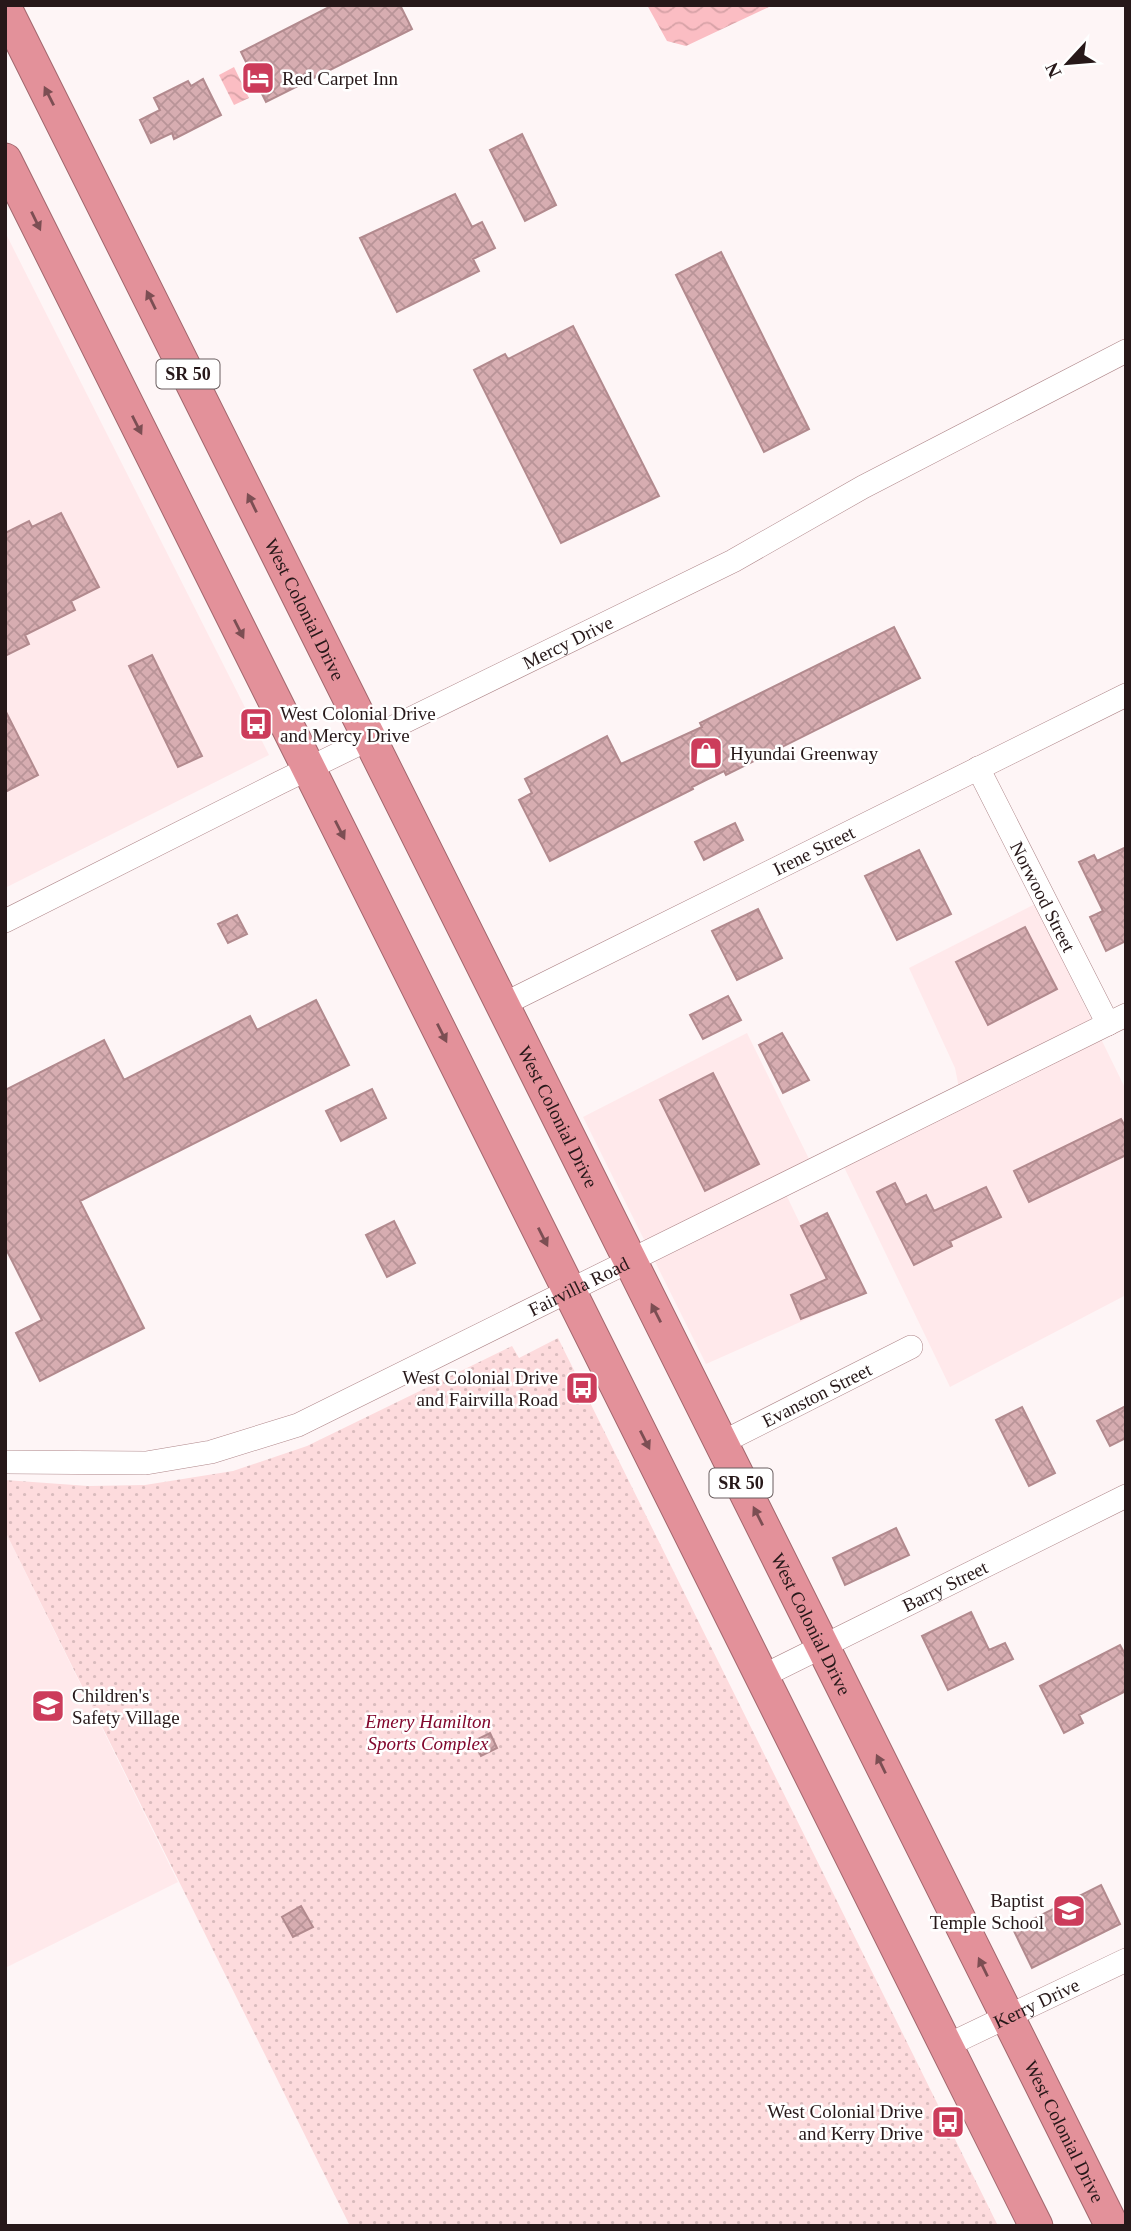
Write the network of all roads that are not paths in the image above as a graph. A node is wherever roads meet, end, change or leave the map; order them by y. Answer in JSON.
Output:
{"nodes":[{"id":1,"x":5,"y":8,"type":"edge"},
{"id":2,"x":18,"y":64,"type":"edge"},
{"id":3,"x":5,"y":160,"type":"edge"},
{"id":4,"x":1126,"y":351,"type":"edge"},
{"id":5,"x":1126,"y":695,"type":"edge"},
{"id":6,"x":370,"y":740,"type":"junction"},
{"id":7,"x":978,"y":768,"type":"junction"},
{"id":8,"x":309,"y":769,"type":"junction"},
{"id":9,"x":5,"y":921,"type":"edge"},
{"id":10,"x":502,"y":1006,"type":"junction"},
{"id":11,"x":1117,"y":1019,"type":"edge"},
{"id":12,"x":630,"y":1261,"type":"junction"},
{"id":13,"x":571,"y":1291,"type":"junction"},
{"id":14,"x":911,"y":1347,"type":"dead end"},
{"id":15,"x":722,"y":1443,"type":"junction"},
{"id":16,"x":5,"y":1462,"type":"edge"},
{"id":17,"x":1126,"y":1496,"type":"edge"},
{"id":18,"x":823,"y":1647,"type":"junction"},
{"id":19,"x":764,"y":1676,"type":"junction"},
{"id":20,"x":1126,"y":1959,"type":"edge"},
{"id":21,"x":1007,"y":2016,"type":"junction"},
{"id":22,"x":946,"y":2046,"type":"junction"},
{"id":23,"x":1036,"y":2226,"type":"edge"},
{"id":24,"x":1112,"y":2226,"type":"edge"}],
"edges":[{"from":1,"to":2,"type":"highway","name":"West Colonial Drive","number":"SR 50"},
{"from":6,"to":2,"type":"highway","name":"West Colonial Drive","number":"SR 50","one_way":true},
{"from":3,"to":8,"type":"highway","one_way":true},
{"from":4,"to":6,"type":"street","name":"Mercy Drive"},
{"from":5,"to":7,"type":"street","name":"Irene Street"},
{"from":6,"to":8,"type":"street","name":"Mercy Drive"},
{"from":6,"to":10,"type":"highway","name":"West Colonial Drive","number":"SR 50"},
{"from":7,"to":10,"type":"street","name":"Irene Street"},
{"from":7,"to":11,"type":"street","name":"Norwood Street"},
{"from":8,"to":9,"type":"street","name":"Mercy Drive"},
{"from":8,"to":13,"type":"highway","one_way":true},
{"from":10,"to":12,"type":"highway","name":"West Colonial Drive","number":"SR 50"},
{"from":11,"to":12,"type":"street","name":"Fairvilla Road"},
{"from":12,"to":13,"type":"street","name":"Fairvilla Road"},
{"from":15,"to":12,"type":"highway","name":"West Colonial Drive","number":"SR 50","one_way":true},
{"from":13,"to":16,"type":"street","name":"Fairvilla Road"},
{"from":13,"to":19,"type":"highway","one_way":true},
{"from":14,"to":15,"type":"street","name":"Evanston Street"},
{"from":18,"to":15,"type":"highway","name":"West Colonial Drive","number":"SR 50","one_way":true},
{"from":17,"to":18,"type":"street","name":"Barry Street"},
{"from":18,"to":19,"type":"street","name":"Barry Street"},
{"from":21,"to":18,"type":"highway","name":"West Colonial Drive","number":"SR 50","one_way":true},
{"from":19,"to":22,"type":"highway"},
{"from":20,"to":21,"type":"street","name":"Kerry Drive"},
{"from":21,"to":22,"type":"street","name":"Kerry Drive"},
{"from":21,"to":24,"type":"highway","name":"West Colonial Drive","number":"SR 50"},
{"from":22,"to":23,"type":"highway"}]}
